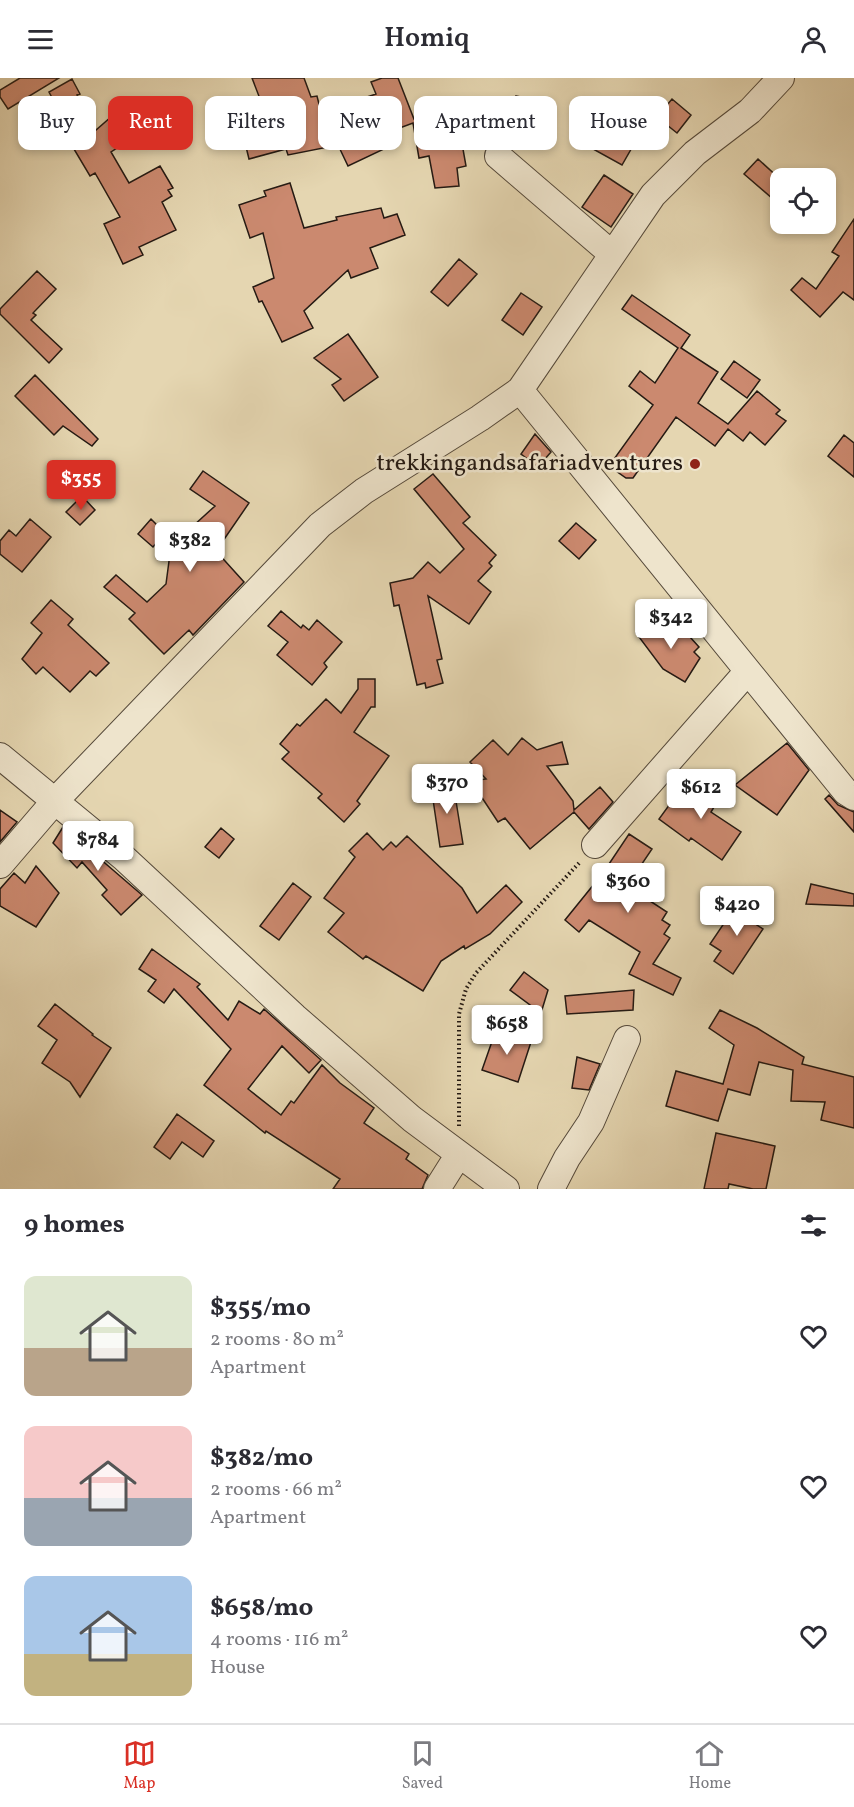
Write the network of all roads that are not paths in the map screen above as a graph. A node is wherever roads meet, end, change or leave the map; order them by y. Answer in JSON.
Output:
{"nodes":[{"id":1,"x":781,"y":78,"type":"edge"},
{"id":2,"x":498,"y":156,"type":"dead end"},
{"id":3,"x":612,"y":254,"type":"junction"},
{"id":4,"x":519,"y":390,"type":"junction"},
{"id":5,"x":747,"y":672,"type":"junction"},
{"id":6,"x":0,"y":756,"type":"edge"},
{"id":7,"x":854,"y":797,"type":"edge"},
{"id":8,"x":54,"y":802,"type":"junction"},
{"id":9,"x":595,"y":845,"type":"road end"},
{"id":10,"x":0,"y":865,"type":"edge"},
{"id":11,"x":627,"y":1039,"type":"dead end"},
{"id":12,"x":459,"y":1154,"type":"junction"},
{"id":13,"x":437,"y":1189,"type":"edge"},
{"id":14,"x":506,"y":1189,"type":"edge"},
{"id":15,"x":551,"y":1189,"type":"edge"}],
"edges":[{"from":1,"to":3,"type":"street"},
{"from":2,"to":3,"type":"street"},
{"from":3,"to":4,"type":"street"},
{"from":4,"to":5,"type":"street"},
{"from":4,"to":8,"type":"street"},
{"from":5,"to":7,"type":"street"},
{"from":5,"to":9,"type":"street"},
{"from":6,"to":8,"type":"street"},
{"from":8,"to":10,"type":"street"},
{"from":8,"to":12,"type":"street"},
{"from":11,"to":15,"type":"street"},
{"from":12,"to":13,"type":"street"},
{"from":12,"to":14,"type":"street"}]}
